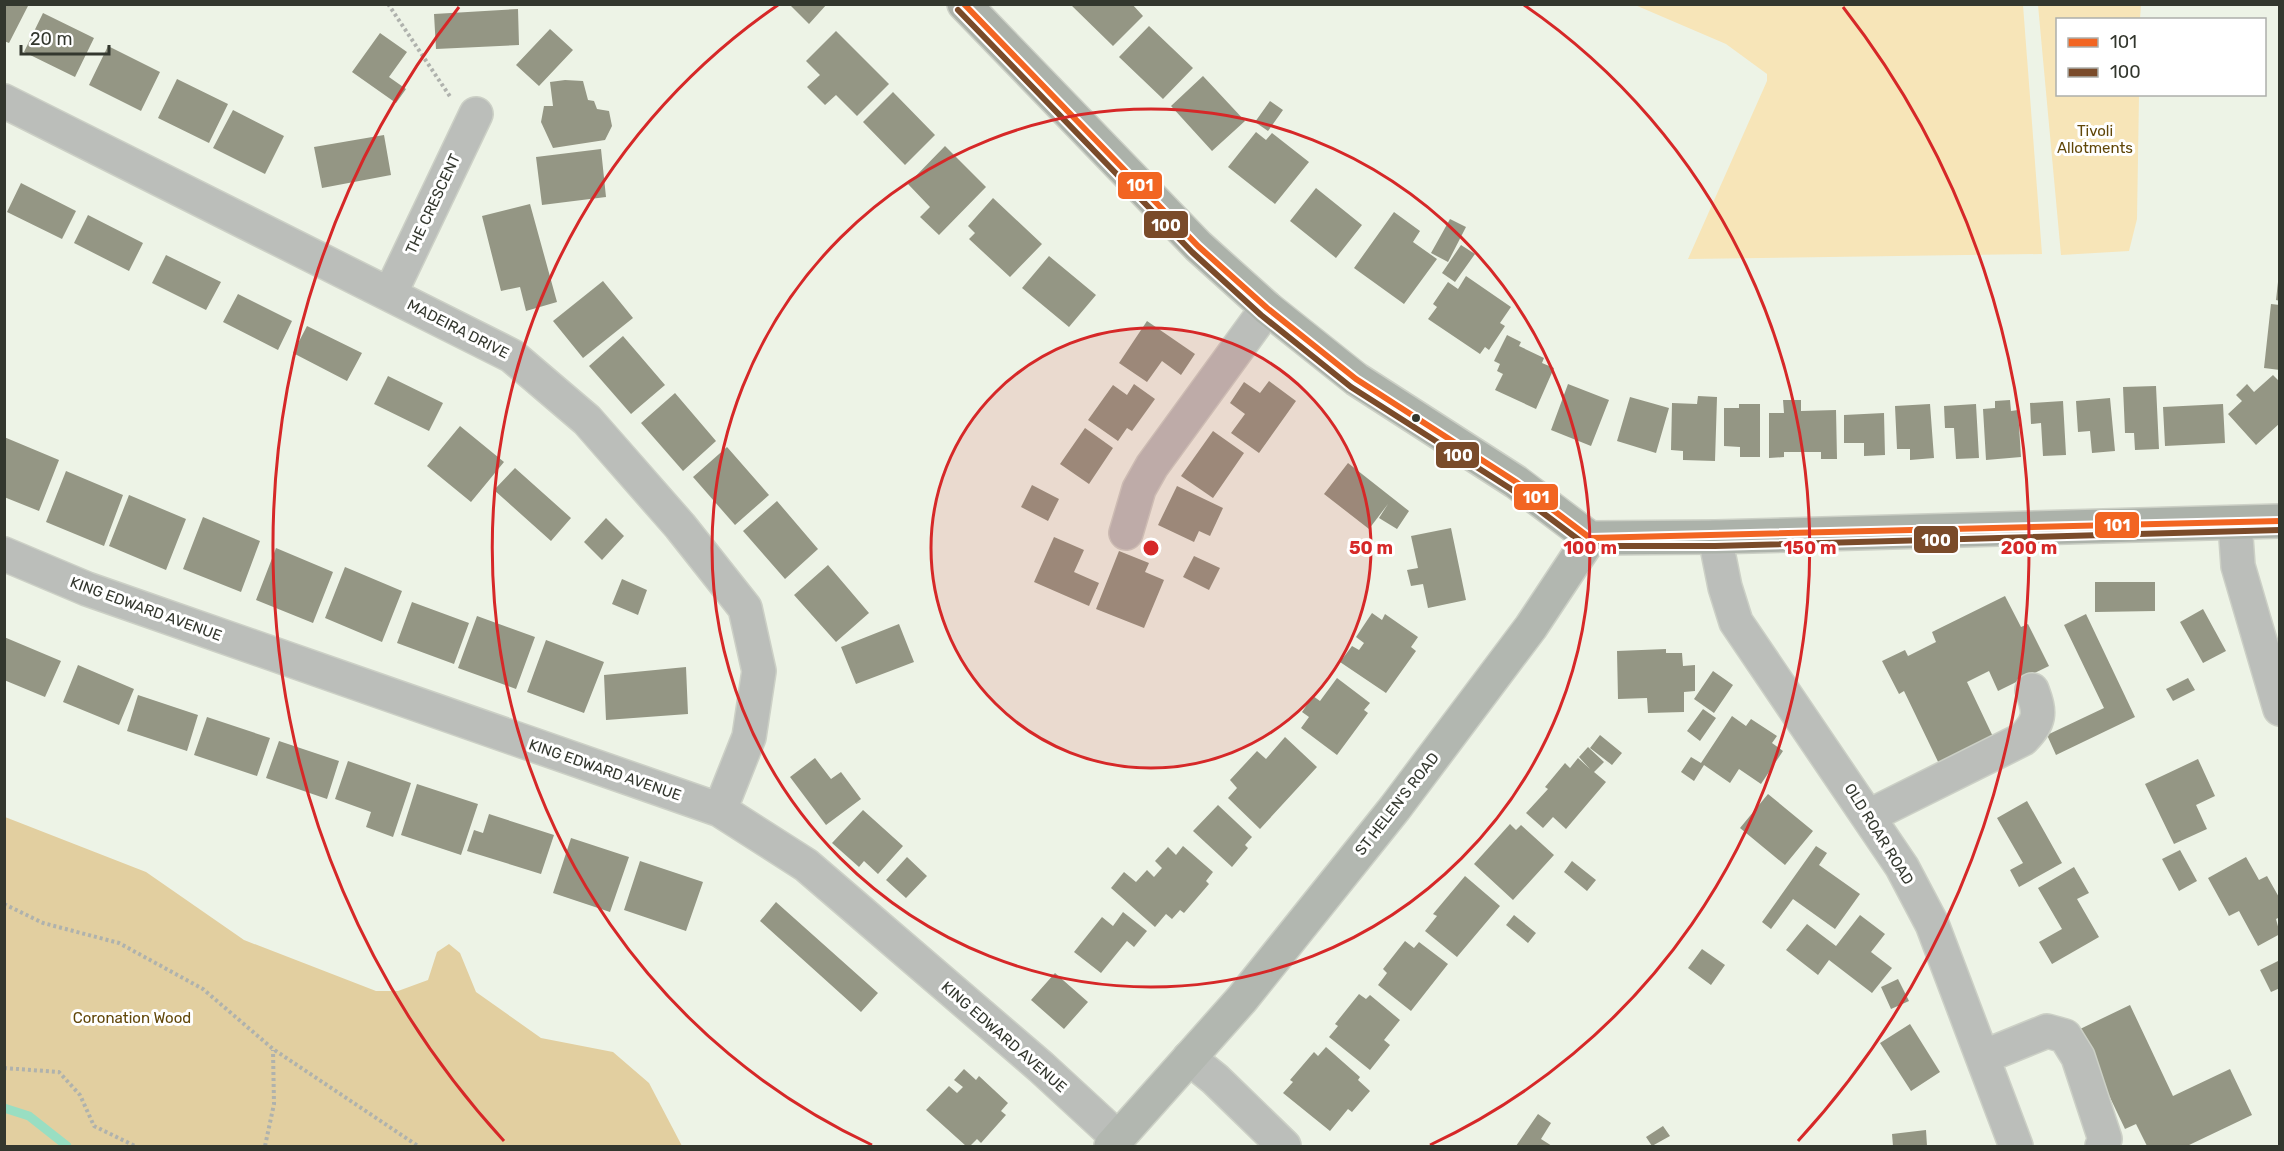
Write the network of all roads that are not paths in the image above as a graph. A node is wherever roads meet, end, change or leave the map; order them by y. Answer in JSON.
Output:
{"nodes":[{"id":1,"x":964,"y":4,"type":"edge"},
{"id":2,"x":4,"y":101,"type":"edge"},
{"id":3,"x":472,"y":122,"type":"road end"},
{"id":4,"x":390,"y":294,"type":"junction"},
{"id":5,"x":1267,"y":308,"type":"junction"},
{"id":6,"x":2280,"y":521,"type":"edge"},
{"id":7,"x":2235,"y":523,"type":"junction"},
{"id":8,"x":1126,"y":533,"type":"dead end"},
{"id":9,"x":1715,"y":537,"type":"junction"},
{"id":10,"x":1590,"y":538,"type":"junction"},
{"id":11,"x":4,"y":554,"type":"edge"},
{"id":12,"x":2032,"y":690,"type":"dead end"},
{"id":13,"x":2280,"y":709,"type":"edge"},
{"id":14,"x":720,"y":810,"type":"junction"},
{"id":15,"x":1869,"y":816,"type":"junction"},
{"id":16,"x":1983,"y":1057,"type":"junction"},
{"id":17,"x":1189,"y":1058,"type":"junction"},
{"id":18,"x":1115,"y":1142,"type":"edge"},
{"id":19,"x":1284,"y":1146,"type":"edge"},
{"id":20,"x":2016,"y":1146,"type":"edge"},
{"id":21,"x":2102,"y":1146,"type":"edge"}],
"edges":[{"from":1,"to":5,"type":"highway"},
{"from":2,"to":4,"type":"street","name":"MADEIRA DRIVE"},
{"from":3,"to":4,"type":"street","name":"THE CRESCENT"},
{"from":4,"to":14,"type":"street","name":"MADEIRA DRIVE"},
{"from":5,"to":8,"type":"street"},
{"from":5,"to":10,"type":"highway"},
{"from":6,"to":7,"type":"highway"},
{"from":7,"to":9,"type":"highway"},
{"from":7,"to":13,"type":"street"},
{"from":9,"to":10,"type":"highway"},
{"from":9,"to":15,"type":"street","name":"OLD ROAR ROAD"},
{"from":10,"to":17,"type":"main road","name":"ST HELEN'S ROAD"},
{"from":11,"to":14,"type":"street","name":"KING EDWARD AVENUE"},
{"from":12,"to":15,"type":"street"},
{"from":14,"to":18,"type":"street","name":"KING EDWARD AVENUE"},
{"from":15,"to":16,"type":"street","name":"OLD ROAR ROAD"},
{"from":16,"to":20,"type":"street","name":"OLD ROAR ROAD"},
{"from":16,"to":21,"type":"street"},
{"from":17,"to":18,"type":"main road","name":"ST HELEN'S ROAD"},
{"from":17,"to":19,"type":"street"}]}
